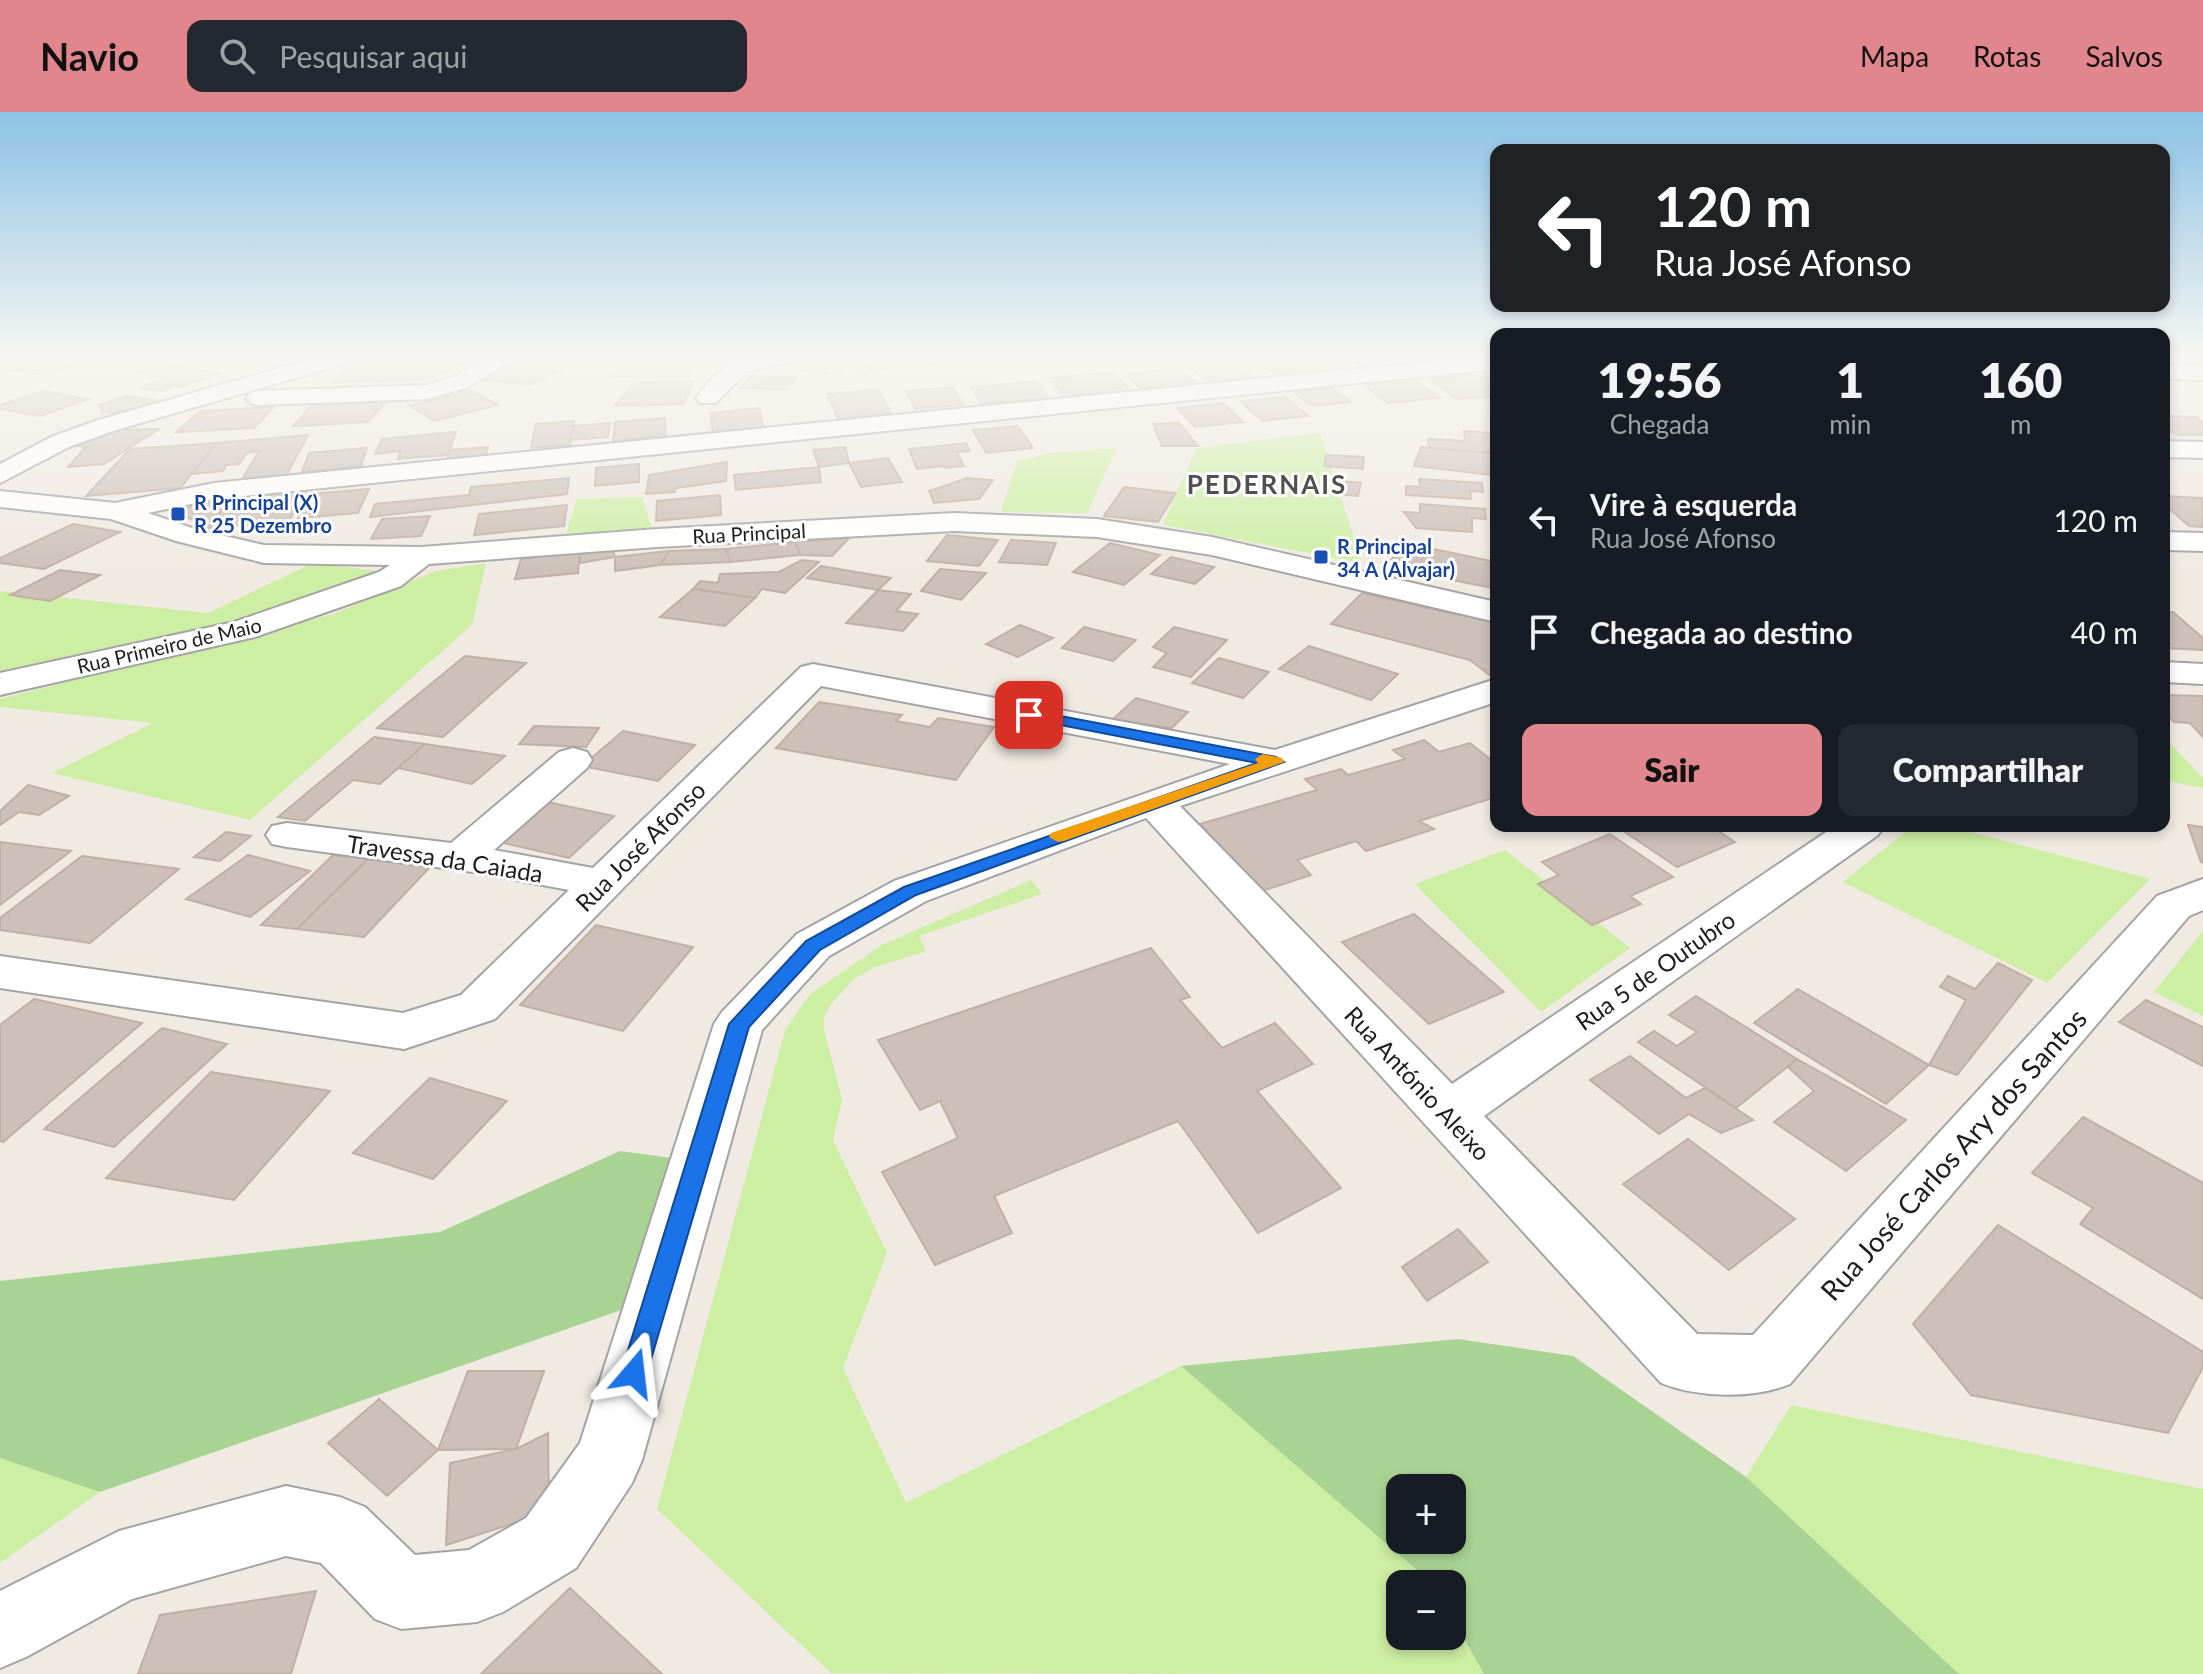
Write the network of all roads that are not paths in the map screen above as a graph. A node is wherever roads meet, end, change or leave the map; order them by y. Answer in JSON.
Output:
{"nodes":[{"id":1,"x":93,"y":430,"type":"edge"},
{"id":2,"x":821,"y":430,"type":"edge"},
{"id":3,"x":2170,"y":449,"type":"edge"},
{"id":4,"x":2203,"y":450,"type":"edge"},
{"id":5,"x":0,"y":475,"type":"edge"},
{"id":6,"x":0,"y":499,"type":"edge"},
{"id":7,"x":115,"y":511,"type":"junction"},
{"id":8,"x":2170,"y":541,"type":"edge"},
{"id":9,"x":2203,"y":542,"type":"edge"},
{"id":10,"x":421,"y":556,"type":"junction"},
{"id":11,"x":1490,"y":611,"type":"edge"},
{"id":12,"x":2170,"y":672,"type":"edge"},
{"id":13,"x":2203,"y":674,"type":"edge"},
{"id":14,"x":0,"y":684,"type":"edge"},
{"id":15,"x":1490,"y":692,"type":"edge"},
{"id":16,"x":573,"y":760,"type":"dead end"},
{"id":17,"x":1276,"y":762,"type":"junction"},
{"id":18,"x":1153,"y":802,"type":"junction"},
{"id":19,"x":1854,"y":832,"type":"edge"},
{"id":20,"x":287,"y":835,"type":"dead end"},
{"id":21,"x":460,"y":857,"type":"junction"},
{"id":22,"x":603,"y":883,"type":"junction"},
{"id":23,"x":2203,"y":893,"type":"edge"},
{"id":24,"x":0,"y":972,"type":"edge"},
{"id":25,"x":1447,"y":1115,"type":"junction"},
{"id":26,"x":1683,"y":1363,"type":"joint"},
{"id":27,"x":0,"y":1631,"type":"edge"}],
"edges":[{"from":1,"to":5,"type":"street"},
{"from":2,"to":7,"type":"street"},
{"from":3,"to":4,"type":"street"},
{"from":6,"to":7,"type":"street","name":"Rua Principal"},
{"from":7,"to":10,"type":"street","name":"Rua Principal"},
{"from":8,"to":9,"type":"street"},
{"from":10,"to":11,"type":"street","name":"Rua Principal"},
{"from":10,"to":14,"type":"street","name":"Rua Primeiro de Maio"},
{"from":12,"to":13,"type":"street"},
{"from":15,"to":17,"type":"street"},
{"from":16,"to":21,"type":"street"},
{"from":17,"to":18,"type":"street"},
{"from":17,"to":22,"type":"street","name":"Rua José Afonso"},
{"from":18,"to":25,"type":"street","name":"Rua António Aleixo"},
{"from":18,"to":27,"type":"street"},
{"from":19,"to":25,"type":"street","name":"Rua 5 de Outubro"},
{"from":20,"to":21,"type":"street","name":"Travessa da Caiada"},
{"from":21,"to":22,"type":"street","name":"Travessa da Caiada"},
{"from":22,"to":24,"type":"street","name":"Rua José Afonso"},
{"from":23,"to":26,"type":"street","name":"Rua José Carlos Ary dos Santos"},
{"from":25,"to":26,"type":"street","name":"Rua António Aleixo"}]}
